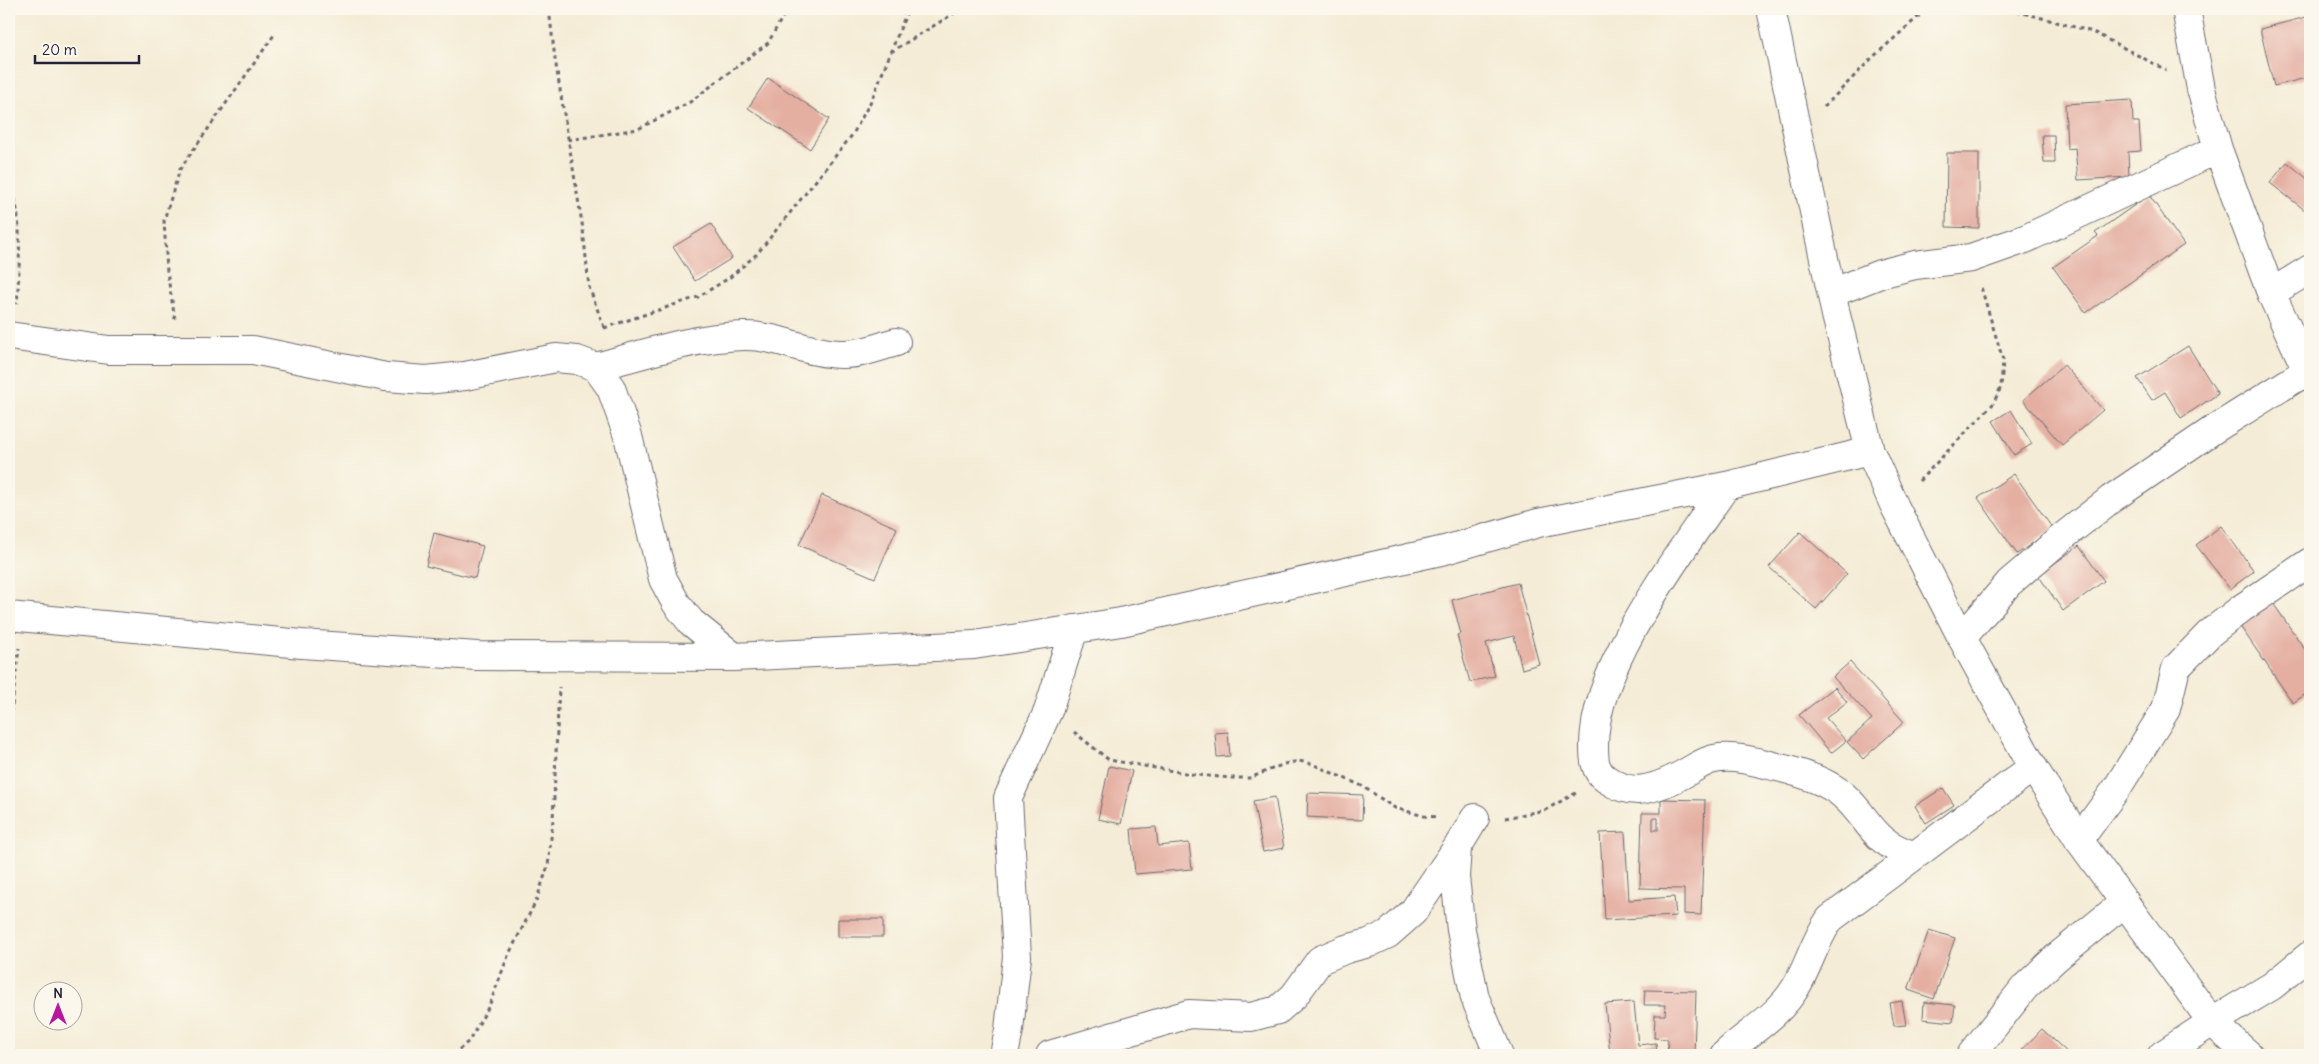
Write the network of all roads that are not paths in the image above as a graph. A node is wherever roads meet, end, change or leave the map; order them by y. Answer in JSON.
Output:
{"nodes":[{"id":1,"x":1771,"y":9,"type":"edge"},
{"id":2,"x":2186,"y":9,"type":"edge"},
{"id":3,"x":2218,"y":149,"type":"junction"},
{"id":4,"x":2310,"y":269,"type":"edge"},
{"id":5,"x":1832,"y":293,"type":"junction"},
{"id":6,"x":2271,"y":293,"type":"junction"},
{"id":7,"x":12,"y":337,"type":"edge"},
{"id":8,"x":896,"y":342,"type":"dead end"},
{"id":9,"x":606,"y":364,"type":"junction"},
{"id":10,"x":2309,"y":374,"type":"edge"},
{"id":11,"x":1870,"y":451,"type":"junction"},
{"id":12,"x":1726,"y":486,"type":"junction"},
{"id":13,"x":2310,"y":562,"type":"edge"},
{"id":14,"x":15,"y":616,"type":"edge"},
{"id":15,"x":1074,"y":629,"type":"junction"},
{"id":16,"x":1962,"y":638,"type":"junction"},
{"id":17,"x":734,"y":657,"type":"junction"},
{"id":18,"x":2032,"y":767,"type":"junction"},
{"id":19,"x":1475,"y":818,"type":"road end"},
{"id":20,"x":2080,"y":840,"type":"junction"},
{"id":21,"x":1456,"y":848,"type":"junction"},
{"id":22,"x":1913,"y":855,"type":"junction"},
{"id":23,"x":2125,"y":902,"type":"junction"},
{"id":24,"x":2310,"y":956,"type":"edge"},
{"id":25,"x":2212,"y":1022,"type":"junction"},
{"id":26,"x":1004,"y":1055,"type":"edge"},
{"id":27,"x":1050,"y":1055,"type":"edge"},
{"id":28,"x":1499,"y":1055,"type":"edge"},
{"id":29,"x":1724,"y":1055,"type":"edge"},
{"id":30,"x":1971,"y":1055,"type":"edge"},
{"id":31,"x":2162,"y":1055,"type":"edge"},
{"id":32,"x":2249,"y":1055,"type":"edge"}],
"edges":[{"from":1,"to":5,"type":"street"},
{"from":2,"to":3,"type":"street"},
{"from":3,"to":5,"type":"street"},
{"from":3,"to":6,"type":"street"},
{"from":4,"to":6,"type":"street"},
{"from":5,"to":11,"type":"street"},
{"from":6,"to":10,"type":"street"},
{"from":7,"to":9,"type":"street"},
{"from":8,"to":9,"type":"street"},
{"from":9,"to":17,"type":"street"},
{"from":10,"to":16,"type":"street"},
{"from":11,"to":12,"type":"street"},
{"from":11,"to":16,"type":"street"},
{"from":12,"to":15,"type":"street"},
{"from":12,"to":22,"type":"street"},
{"from":13,"to":20,"type":"street"},
{"from":14,"to":17,"type":"street"},
{"from":15,"to":17,"type":"street"},
{"from":15,"to":26,"type":"street"},
{"from":16,"to":18,"type":"street"},
{"from":18,"to":20,"type":"street"},
{"from":18,"to":22,"type":"street"},
{"from":19,"to":21,"type":"street"},
{"from":20,"to":23,"type":"street"},
{"from":21,"to":27,"type":"street"},
{"from":21,"to":28,"type":"street"},
{"from":22,"to":29,"type":"street"},
{"from":23,"to":25,"type":"street"},
{"from":23,"to":30,"type":"street"},
{"from":24,"to":25,"type":"street"},
{"from":25,"to":31,"type":"street"},
{"from":25,"to":32,"type":"street"}]}
